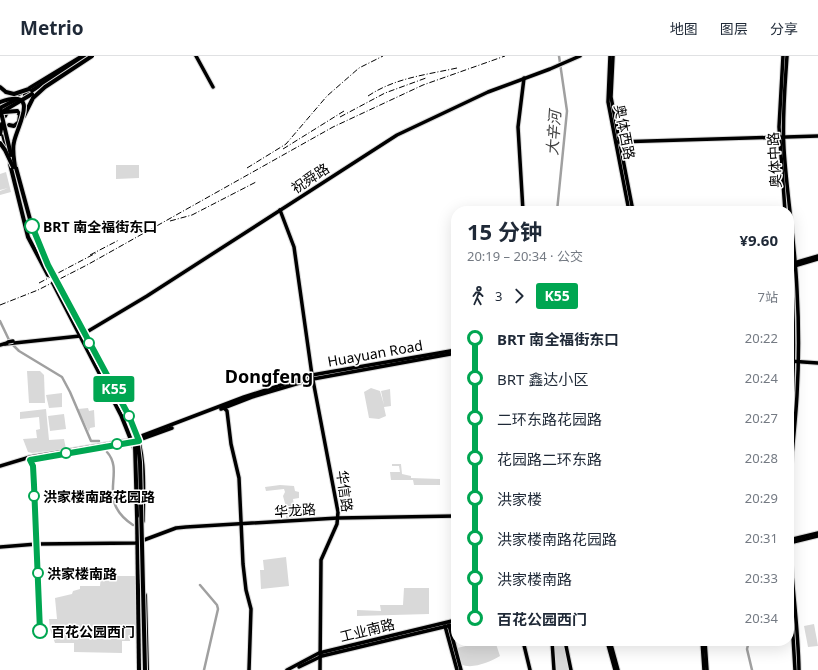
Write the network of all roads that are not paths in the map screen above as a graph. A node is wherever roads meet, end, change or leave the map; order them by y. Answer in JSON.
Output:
{"nodes":[{"id":1,"x":83,"y":56,"type":"edge"},
{"id":2,"x":91,"y":56,"type":"edge"},
{"id":3,"x":197,"y":56,"type":"edge"},
{"id":4,"x":580,"y":56,"type":"edge"},
{"id":5,"x":610,"y":56,"type":"edge"},
{"id":6,"x":613,"y":56,"type":"edge"},
{"id":7,"x":782,"y":56,"type":"edge"},
{"id":8,"x":787,"y":56,"type":"edge"},
{"id":9,"x":74,"y":62,"type":"junction"},
{"id":10,"x":69,"y":67,"type":"junction"},
{"id":11,"x":62,"y":73,"type":"junction"},
{"id":12,"x":51,"y":77,"type":"junction"},
{"id":13,"x":524,"y":78,"type":"junction"},
{"id":14,"x":56,"y":80,"type":"junction"},
{"id":15,"x":0,"y":88,"type":"edge"},
{"id":16,"x":0,"y":98,"type":"edge"},
{"id":17,"x":1,"y":111,"type":"edge"},
{"id":18,"x":23,"y":118,"type":"junction"},
{"id":19,"x":0,"y":124,"type":"edge"},
{"id":20,"x":3,"y":133,"type":"edge"},
{"id":21,"x":818,"y":136,"type":"edge"},
{"id":22,"x":782,"y":137,"type":"junction"},
{"id":23,"x":618,"y":142,"type":"junction"},
{"id":24,"x":0,"y":143,"type":"edge"},
{"id":25,"x":14,"y":167,"type":"junction"},
{"id":26,"x":523,"y":206,"type":"edge"},
{"id":27,"x":628,"y":206,"type":"edge"},
{"id":28,"x":632,"y":206,"type":"edge"},
{"id":29,"x":785,"y":206,"type":"edge"},
{"id":30,"x":788,"y":206,"type":"edge"},
{"id":31,"x":280,"y":210,"type":"junction"},
{"id":32,"x":794,"y":256,"type":"edge"},
{"id":33,"x":818,"y":256,"type":"edge"},
{"id":34,"x":818,"y":259,"type":"edge"},
{"id":35,"x":795,"y":264,"type":"junction"},
{"id":36,"x":50,"y":274,"type":"dead end"},
{"id":37,"x":55,"y":282,"type":"dead end"},
{"id":38,"x":794,"y":318,"type":"edge"},
{"id":39,"x":82,"y":334,"type":"junction"},
{"id":40,"x":0,"y":346,"type":"edge"},
{"id":41,"x":451,"y":352,"type":"edge"},
{"id":42,"x":796,"y":362,"type":"junction"},
{"id":43,"x":818,"y":362,"type":"edge"},
{"id":44,"x":312,"y":377,"type":"junction"},
{"id":45,"x":794,"y":394,"type":"edge"},
{"id":46,"x":224,"y":407,"type":"junction"},
{"id":47,"x":794,"y":424,"type":"edge"},
{"id":48,"x":138,"y":439,"type":"junction"},
{"id":49,"x":133,"y":444,"type":"junction"},
{"id":50,"x":139,"y":452,"type":"junction"},
{"id":51,"x":0,"y":467,"type":"edge"},
{"id":52,"x":451,"y":516,"type":"edge"},
{"id":53,"x":143,"y":517,"type":"junction"},
{"id":54,"x":338,"y":518,"type":"junction"},
{"id":55,"x":136,"y":525,"type":"junction"},
{"id":56,"x":242,"y":525,"type":"junction"},
{"id":57,"x":818,"y":535,"type":"edge"},
{"id":58,"x":144,"y":541,"type":"junction"},
{"id":59,"x":794,"y":541,"type":"edge"},
{"id":60,"x":137,"y":543,"type":"junction"},
{"id":61,"x":0,"y":547,"type":"edge"},
{"id":62,"x":794,"y":588,"type":"edge"},
{"id":63,"x":145,"y":595,"type":"junction"},
{"id":64,"x":451,"y":621,"type":"edge"},
{"id":65,"x":451,"y":625,"type":"edge"},
{"id":66,"x":447,"y":626,"type":"junction"},
{"id":67,"x":451,"y":640,"type":"edge"},
{"id":68,"x":451,"y":644,"type":"edge"},
{"id":69,"x":452,"y":646,"type":"edge"},
{"id":70,"x":453,"y":646,"type":"edge"},
{"id":71,"x":523,"y":646,"type":"edge"},
{"id":72,"x":552,"y":646,"type":"edge"},
{"id":73,"x":566,"y":646,"type":"edge"},
{"id":74,"x":610,"y":646,"type":"edge"},
{"id":75,"x":704,"y":646,"type":"edge"},
{"id":76,"x":794,"y":646,"type":"edge"},
{"id":77,"x":320,"y":656,"type":"junction"},
{"id":78,"x":144,"y":670,"type":"edge"},
{"id":79,"x":249,"y":670,"type":"edge"},
{"id":80,"x":287,"y":670,"type":"edge"},
{"id":81,"x":293,"y":670,"type":"edge"},
{"id":82,"x":321,"y":670,"type":"edge"},
{"id":83,"x":457,"y":670,"type":"edge"},
{"id":84,"x":460,"y":670,"type":"edge"},
{"id":85,"x":529,"y":670,"type":"edge"},
{"id":86,"x":554,"y":670,"type":"edge"},
{"id":87,"x":571,"y":670,"type":"edge"},
{"id":88,"x":616,"y":670,"type":"edge"},
{"id":89,"x":705,"y":670,"type":"edge"},
{"id":90,"x":795,"y":670,"type":"edge"},
{"id":91,"x":799,"y":670,"type":"edge"}],
"edges":[{"from":1,"to":9,"type":"highway"},
{"from":1,"to":10,"type":"highway"},
{"from":1,"to":17,"type":"main road"},
{"from":2,"to":11,"type":"highway","bridge":true},
{"from":2,"to":14,"type":"highway","bridge":true},
{"from":2,"to":17,"type":"main road"},
{"from":3,"to":3,"type":"main road"},
{"from":4,"to":13,"type":"main road","name":"祝舜路"},
{"from":5,"to":23,"type":"main road","name":"奥体西路"},
{"from":6,"to":23,"type":"main road","name":"奥体西路"},
{"from":7,"to":22,"type":"main road","name":"奥体中路"},
{"from":8,"to":22,"type":"main road","name":"奥体中路"},
{"from":9,"to":10,"type":"highway"},
{"from":9,"to":12,"type":"highway"},
{"from":10,"to":11,"type":"highway"},
{"from":11,"to":12,"type":"highway"},
{"from":11,"to":14,"type":"highway","bridge":true},
{"from":11,"to":17,"type":"highway","bridge":true},
{"from":11,"to":17,"type":"highway","bridge":true},
{"from":12,"to":15,"type":"highway","bridge":true},
{"from":13,"to":26,"type":"main road"},
{"from":13,"to":31,"type":"main road","name":"祝舜路"},
{"from":14,"to":18,"type":"highway","bridge":true},
{"from":16,"to":17,"type":"highway"},
{"from":17,"to":17,"type":"highway","bridge":true},
{"from":17,"to":18,"type":"highway","bridge":true},
{"from":17,"to":19,"type":"highway","bridge":true},
{"from":17,"to":20,"type":"highway"},
{"from":17,"to":25,"type":"highway","bridge":true},
{"from":18,"to":25,"type":"highway","bridge":true},
{"from":19,"to":20,"type":"highway","bridge":true},
{"from":19,"to":25,"type":"highway","bridge":true},
{"from":20,"to":36,"type":"highway"},
{"from":21,"to":22,"type":"main road"},
{"from":22,"to":23,"type":"main road"},
{"from":22,"to":29,"type":"main road","name":"奥体中路"},
{"from":22,"to":30,"type":"main road","name":"奥体中路"},
{"from":23,"to":27,"type":"main road","name":"奥体西路"},
{"from":23,"to":28,"type":"main road","name":"奥体西路"},
{"from":24,"to":25,"type":"highway","bridge":true},
{"from":25,"to":49,"type":"highway","bridge":true},
{"from":25,"to":50,"type":"highway","bridge":true},
{"from":31,"to":39,"type":"main road","name":"祝舜路"},
{"from":31,"to":44,"type":"main road","name":"华信路"},
{"from":32,"to":35,"type":"main road","name":"奥体中路"},
{"from":33,"to":35,"type":"main road"},
{"from":34,"to":35,"type":"main road"},
{"from":35,"to":42,"type":"main road","name":"奥体中路"},
{"from":37,"to":39,"type":"highway"},
{"from":38,"to":42,"type":"main road","name":"奥体中路"},
{"from":39,"to":40,"type":"main road","bridge":true},
{"from":39,"to":48,"type":"highway"},
{"from":39,"to":49,"type":"highway"},
{"from":41,"to":44,"type":"main road","name":"Huayuan Road"},
{"from":42,"to":43,"type":"main road"},
{"from":42,"to":45,"type":"main road","name":"奥体中路"},
{"from":42,"to":47,"type":"main road","name":"奥体中路"},
{"from":44,"to":46,"type":"main road","name":"Huayuan Road"},
{"from":44,"to":54,"type":"main road","name":"华信路"},
{"from":46,"to":48,"type":"main road","name":"Huayuan Road"},
{"from":46,"to":56,"type":"main road"},
{"from":48,"to":49,"type":"main road","name":"Huayuan Road"},
{"from":48,"to":53,"type":"highway"},
{"from":49,"to":51,"type":"main road","name":"Huayuan Road"},
{"from":49,"to":55,"type":"highway"},
{"from":49,"to":55,"type":"highway","bridge":true},
{"from":49,"to":78,"type":"highway","bridge":true},
{"from":50,"to":53,"type":"highway","bridge":true},
{"from":50,"to":78,"type":"highway","bridge":true},
{"from":52,"to":54,"type":"main road","name":"华龙路"},
{"from":53,"to":58,"type":"highway","bridge":true},
{"from":54,"to":56,"type":"main road","name":"华龙路"},
{"from":54,"to":77,"type":"main road","name":"华信路"},
{"from":55,"to":60,"type":"highway"},
{"from":56,"to":58,"type":"main road","name":"华龙路"},
{"from":56,"to":79,"type":"main road"},
{"from":57,"to":59,"type":"main road"},
{"from":58,"to":60,"type":"main road","name":"华龙路"},
{"from":58,"to":63,"type":"highway"},
{"from":60,"to":61,"type":"main road","name":"华龙路"},
{"from":60,"to":78,"type":"highway"},
{"from":62,"to":91,"type":"main road","name":"奥体中路"},
{"from":63,"to":78,"type":"highway"},
{"from":63,"to":78,"type":"highway","bridge":true},
{"from":64,"to":77,"type":"main road","name":"工业南路"},
{"from":65,"to":66,"type":"main road","name":"工业南路"},
{"from":66,"to":67,"type":"main road"},
{"from":66,"to":68,"type":"main road"},
{"from":66,"to":77,"type":"main road","name":"工业南路"},
{"from":69,"to":83,"type":"main road"},
{"from":70,"to":84,"type":"main road"},
{"from":71,"to":85,"type":"main road"},
{"from":72,"to":86,"type":"main road"},
{"from":73,"to":87,"type":"main road"},
{"from":74,"to":88,"type":"main road"},
{"from":75,"to":89,"type":"main road"},
{"from":76,"to":90,"type":"main road"},
{"from":77,"to":80,"type":"main road","name":"工业南路"},
{"from":77,"to":81,"type":"main road","name":"工业南路"},
{"from":77,"to":82,"type":"main road","name":"华信路"}]}
